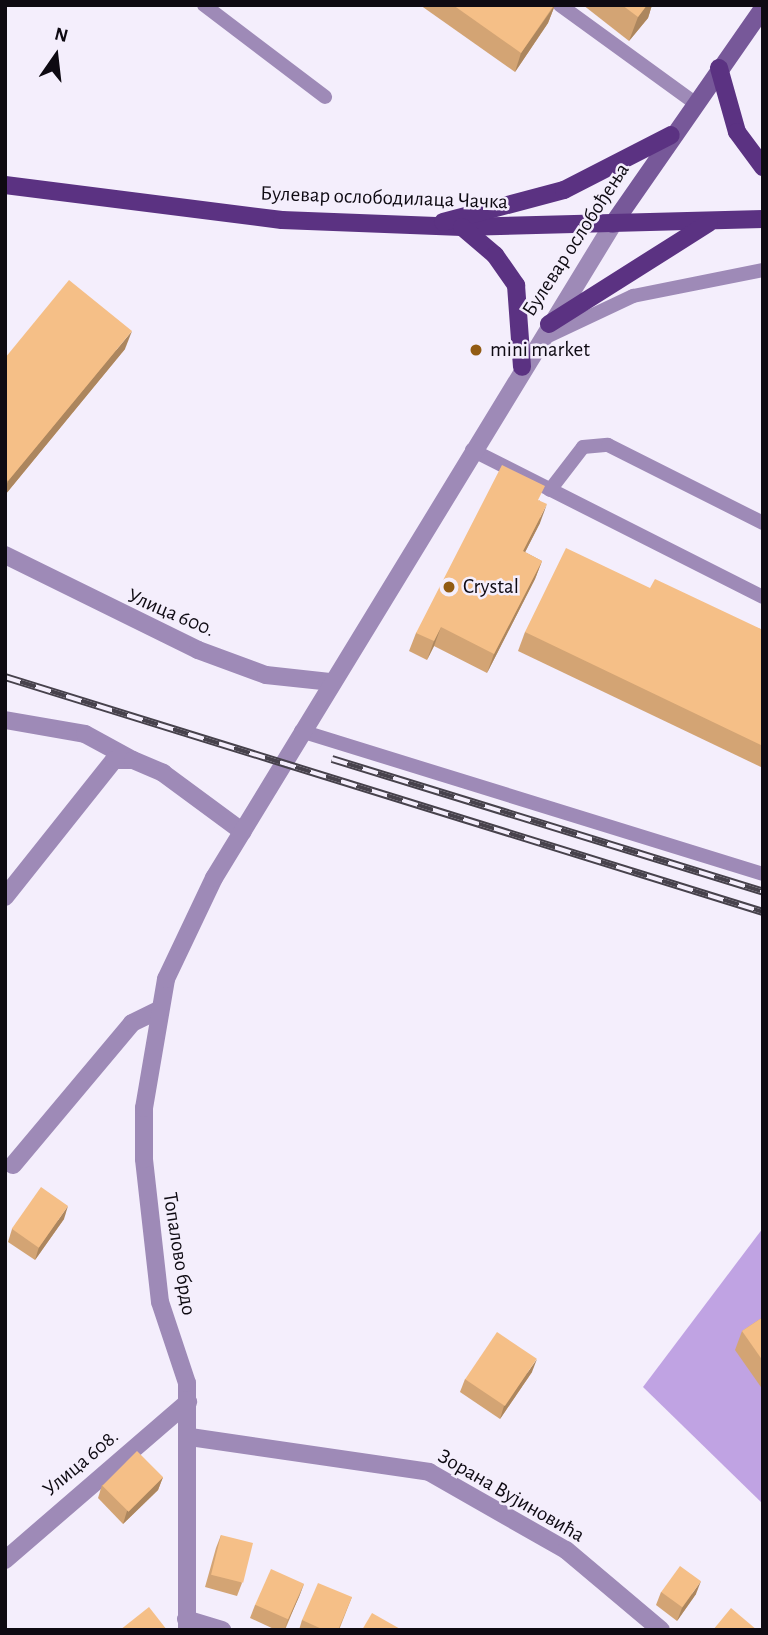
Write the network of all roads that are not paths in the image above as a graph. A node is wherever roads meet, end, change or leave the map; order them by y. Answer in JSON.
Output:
{"nodes":[{"id":1,"x":204,"y":5,"type":"edge"},
{"id":2,"x":560,"y":5,"type":"edge"},
{"id":3,"x":763,"y":8,"type":"edge"},
{"id":4,"x":719,"y":68,"type":"junction"},
{"id":5,"x":325,"y":97,"type":"dead end"},
{"id":6,"x":695,"y":103,"type":"junction"},
{"id":7,"x":671,"y":135,"type":"junction"},
{"id":8,"x":763,"y":167,"type":"edge"},
{"id":9,"x":5,"y":186,"type":"edge"},
{"id":10,"x":763,"y":219,"type":"edge"},
{"id":11,"x":710,"y":222,"type":"junction"},
{"id":12,"x":613,"y":224,"type":"junction"},
{"id":13,"x":432,"y":226,"type":"junction"},
{"id":14,"x":462,"y":227,"type":"junction"},
{"id":15,"x":763,"y":270,"type":"edge"},
{"id":16,"x":549,"y":324,"type":"junction"},
{"id":17,"x":538,"y":341,"type":"junction"},
{"id":18,"x":522,"y":368,"type":"junction"},
{"id":19,"x":472,"y":450,"type":"junction"},
{"id":20,"x":550,"y":490,"type":"junction"},
{"id":21,"x":763,"y":523,"type":"edge"},
{"id":22,"x":5,"y":555,"type":"edge"},
{"id":23,"x":763,"y":597,"type":"edge"},
{"id":24,"x":330,"y":682,"type":"junction"},
{"id":25,"x":5,"y":720,"type":"edge"},
{"id":26,"x":300,"y":731,"type":"junction"},
{"id":27,"x":133,"y":760,"type":"junction"},
{"id":28,"x":243,"y":832,"type":"junction"},
{"id":29,"x":763,"y":874,"type":"edge"},
{"id":30,"x":5,"y":897,"type":"edge"},
{"id":31,"x":159,"y":1010,"type":"junction"},
{"id":32,"x":13,"y":1166,"type":"dead end"},
{"id":33,"x":188,"y":1402,"type":"junction"},
{"id":34,"x":190,"y":1437,"type":"junction"},
{"id":35,"x":5,"y":1560,"type":"edge"},
{"id":36,"x":187,"y":1624,"type":"edge"},
{"id":37,"x":222,"y":1630,"type":"edge"},
{"id":38,"x":661,"y":1630,"type":"edge"}],
"edges":[{"from":1,"to":5,"type":"lane"},
{"from":2,"to":6,"type":"lane"},
{"from":3,"to":4,"type":"main road","name":"Булевар ослобођења"},
{"from":4,"to":6,"type":"main road","name":"Булевар ослобођења"},
{"from":4,"to":8,"type":"main road"},
{"from":6,"to":7,"type":"main road","name":"Булевар ослобођења"},
{"from":7,"to":12,"type":"main road","name":"Булевар ослобођења"},
{"from":7,"to":13,"type":"main road"},
{"from":9,"to":13,"type":"main road","name":"Булевар ослободилаца Чачка"},
{"from":10,"to":11,"type":"main road","name":"Булевар ослободилаца Чачка"},
{"from":11,"to":12,"type":"main road","name":"Булевар ослободилаца Чачка"},
{"from":11,"to":16,"type":"main road"},
{"from":12,"to":14,"type":"main road","name":"Булевар ослободилаца Чачка"},
{"from":12,"to":16,"type":"street","name":"Булевар ослобођења"},
{"from":13,"to":14,"type":"main road","name":"Булевар ослободилаца Чачка"},
{"from":14,"to":18,"type":"main road"},
{"from":15,"to":17,"type":"lane"},
{"from":16,"to":17,"type":"street","name":"Булевар ослобођења"},
{"from":17,"to":18,"type":"street","name":"Булевар ослобођења"},
{"from":18,"to":19,"type":"street","name":"Булевар ослобођења"},
{"from":19,"to":20,"type":"lane"},
{"from":19,"to":24,"type":"street","name":"Булевар ослобођења"},
{"from":20,"to":21,"type":"lane"},
{"from":20,"to":23,"type":"lane"},
{"from":22,"to":24,"type":"street","name":"Улица 600."},
{"from":24,"to":26,"type":"street","name":"Топалово брдо"},
{"from":25,"to":27,"type":"street"},
{"from":26,"to":28,"type":"street","name":"Топалово брдо"},
{"from":26,"to":29,"type":"lane"},
{"from":27,"to":28,"type":"street"},
{"from":27,"to":30,"type":"street"},
{"from":28,"to":31,"type":"street","name":"Топалово брдо"},
{"from":31,"to":32,"type":"street"},
{"from":31,"to":33,"type":"street","name":"Топалово брдо"},
{"from":33,"to":34,"type":"street","name":"Топалово брдо"},
{"from":33,"to":35,"type":"street","name":"Улица 608."},
{"from":34,"to":36,"type":"street","name":"Топалово брдо"},
{"from":34,"to":38,"type":"street","name":"Зорана Вујиновића"},
{"from":36,"to":37,"type":"street"}]}
